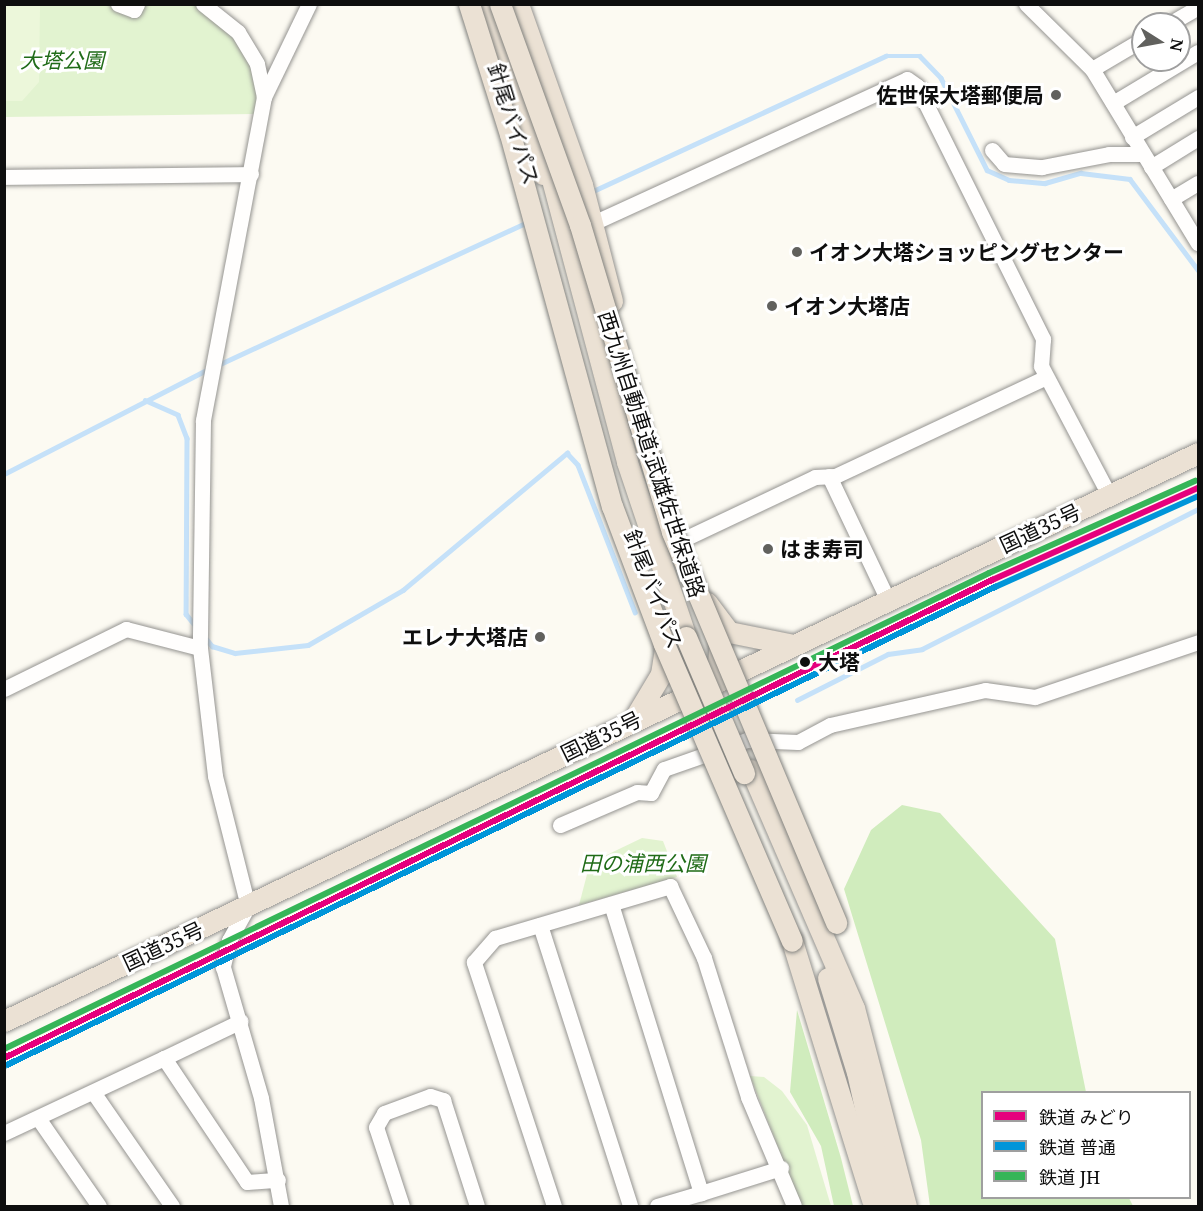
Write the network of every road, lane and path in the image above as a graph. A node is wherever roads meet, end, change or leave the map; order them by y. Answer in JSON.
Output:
{"nodes":[{"id":1,"x":118,"y":4,"type":"edge"},
{"id":2,"x":137,"y":4,"type":"edge"},
{"id":3,"x":204,"y":4,"type":"edge"},
{"id":4,"x":309,"y":4,"type":"edge"},
{"id":5,"x":469,"y":4,"type":"edge"},
{"id":6,"x":475,"y":4,"type":"edge"},
{"id":7,"x":481,"y":4,"type":"edge"},
{"id":8,"x":497,"y":4,"type":"edge"},
{"id":9,"x":510,"y":4,"type":"edge"},
{"id":10,"x":518,"y":4,"type":"edge"},
{"id":11,"x":1034,"y":6,"type":"edge"},
{"id":12,"x":1131,"y":46,"type":"edge"},
{"id":13,"x":1198,"y":52,"type":"edge"},
{"id":14,"x":1092,"y":69,"type":"junction"},
{"id":15,"x":264,"y":96,"type":"junction"},
{"id":16,"x":1198,"y":97,"type":"edge"},
{"id":17,"x":1113,"y":103,"type":"junction"},
{"id":18,"x":1132,"y":137,"type":"junction"},
{"id":19,"x":1198,"y":138,"type":"edge"},
{"id":20,"x":992,"y":150,"type":"dead end"},
{"id":21,"x":1147,"y":160,"type":"junction"},
{"id":22,"x":251,"y":174,"type":"junction"},
{"id":23,"x":4,"y":177,"type":"edge"},
{"id":24,"x":1198,"y":183,"type":"edge"},
{"id":25,"x":560,"y":196,"type":"junction"},
{"id":26,"x":1171,"y":199,"type":"junction"},
{"id":27,"x":573,"y":226,"type":"junction"},
{"id":28,"x":1196,"y":234,"type":"edge"},
{"id":29,"x":1046,"y":377,"type":"junction"},
{"id":30,"x":1198,"y":453,"type":"edge"},
{"id":31,"x":829,"y":476,"type":"junction"},
{"id":32,"x":1108,"y":495,"type":"junction"},
{"id":33,"x":684,"y":539,"type":"junction"},
{"id":34,"x":888,"y":600,"type":"junction"},
{"id":35,"x":706,"y":602,"type":"junction"},
{"id":36,"x":663,"y":619,"type":"junction"},
{"id":37,"x":690,"y":637,"type":"junction"},
{"id":38,"x":1198,"y":642,"type":"edge"},
{"id":39,"x":794,"y":645,"type":"junction"},
{"id":40,"x":200,"y":648,"type":"junction"},
{"id":41,"x":716,"y":681,"type":"junction"},
{"id":42,"x":4,"y":689,"type":"edge"},
{"id":43,"x":632,"y":722,"type":"junction"},
{"id":44,"x":747,"y":772,"type":"junction"},
{"id":45,"x":560,"y":825,"type":"dead end"},
{"id":46,"x":611,"y":904,"type":"junction"},
{"id":47,"x":248,"y":906,"type":"junction"},
{"id":48,"x":540,"y":925,"type":"junction"},
{"id":49,"x":7,"y":1014,"type":"edge"},
{"id":50,"x":242,"y":1021,"type":"junction"},
{"id":51,"x":164,"y":1058,"type":"junction"},
{"id":52,"x":93,"y":1092,"type":"junction"},
{"id":53,"x":38,"y":1118,"type":"junction"},
{"id":54,"x":4,"y":1134,"type":"edge"},
{"id":55,"x":781,"y":1168,"type":"junction"},
{"id":56,"x":278,"y":1180,"type":"junction"},
{"id":57,"x":701,"y":1193,"type":"junction"},
{"id":58,"x":99,"y":1206,"type":"edge"},
{"id":59,"x":172,"y":1206,"type":"edge"},
{"id":60,"x":281,"y":1206,"type":"edge"},
{"id":61,"x":402,"y":1206,"type":"edge"},
{"id":62,"x":477,"y":1206,"type":"edge"},
{"id":63,"x":554,"y":1206,"type":"edge"},
{"id":64,"x":630,"y":1206,"type":"edge"},
{"id":65,"x":657,"y":1206,"type":"edge"},
{"id":66,"x":794,"y":1206,"type":"edge"},
{"id":67,"x":874,"y":1206,"type":"edge"},
{"id":68,"x":886,"y":1206,"type":"edge"},
{"id":69,"x":906,"y":1206,"type":"edge"},
{"id":70,"x":911,"y":1206,"type":"edge"}],
"edges":[{"from":1,"to":2,"type":"street"},
{"from":3,"to":15,"type":"street"},
{"from":4,"to":15,"type":"street"},
{"from":5,"to":67,"type":"highway","bridge":true},
{"from":6,"to":25,"type":"highway","name":"針尾バイパス"},
{"from":7,"to":25,"type":"highway"},
{"from":8,"to":25,"type":"highway"},
{"from":8,"to":70,"type":"highway","name":"西九州自動車道;武雄佐世保道路","bridge":true},
{"from":9,"to":25,"type":"highway"},
{"from":10,"to":25,"type":"highway","name":"針尾バイパス"},
{"from":11,"to":14,"type":"street"},
{"from":12,"to":14,"type":"street"},
{"from":13,"to":17,"type":"street"},
{"from":14,"to":17,"type":"street"},
{"from":15,"to":22,"type":"street"},
{"from":16,"to":18,"type":"street"},
{"from":17,"to":18,"type":"street"},
{"from":18,"to":21,"type":"street"},
{"from":19,"to":21,"type":"street"},
{"from":20,"to":21,"type":"street"},
{"from":21,"to":26,"type":"street"},
{"from":22,"to":23,"type":"street"},
{"from":22,"to":40,"type":"street"},
{"from":24,"to":26,"type":"street"},
{"from":25,"to":27,"type":"highway","bridge":true},
{"from":25,"to":27,"type":"highway","name":"針尾バイパス"},
{"from":26,"to":28,"type":"street"},
{"from":27,"to":29,"type":"street"},
{"from":27,"to":33,"type":"highway","name":"針尾バイパス"},
{"from":27,"to":36,"type":"highway","name":"針尾バイパス"},
{"from":27,"to":37,"type":"highway"},
{"from":27,"to":37,"type":"highway"},
{"from":29,"to":31,"type":"street"},
{"from":29,"to":32,"type":"street"},
{"from":30,"to":32,"type":"highway","name":"国道35号"},
{"from":31,"to":33,"type":"street"},
{"from":31,"to":34,"type":"street"},
{"from":32,"to":34,"type":"highway","name":"国道35号"},
{"from":33,"to":35,"type":"highway","name":"針尾バイパス"},
{"from":34,"to":39,"type":"highway","name":"国道35号"},
{"from":35,"to":39,"type":"highway"},
{"from":35,"to":41,"type":"highway","name":"針尾バイパス"},
{"from":36,"to":41,"type":"highway","name":"針尾バイパス"},
{"from":36,"to":43,"type":"highway"},
{"from":37,"to":44,"type":"highway","bridge":true},
{"from":38,"to":45,"type":"street"},
{"from":39,"to":41,"type":"highway","name":"国道35号"},
{"from":40,"to":42,"type":"street"},
{"from":40,"to":47,"type":"street"},
{"from":41,"to":43,"type":"highway","name":"国道35号"},
{"from":43,"to":47,"type":"highway","name":"国道35号"},
{"from":44,"to":68,"type":"highway"},
{"from":44,"to":69,"type":"highway"},
{"from":46,"to":48,"type":"street"},
{"from":46,"to":55,"type":"street"},
{"from":46,"to":57,"type":"street"},
{"from":47,"to":49,"type":"highway","name":"国道35号"},
{"from":47,"to":50,"type":"street"},
{"from":48,"to":63,"type":"street"},
{"from":48,"to":64,"type":"street"},
{"from":50,"to":51,"type":"street"},
{"from":50,"to":56,"type":"street"},
{"from":51,"to":52,"type":"street"},
{"from":51,"to":56,"type":"street"},
{"from":52,"to":53,"type":"street"},
{"from":52,"to":59,"type":"street"},
{"from":53,"to":54,"type":"street"},
{"from":53,"to":58,"type":"street"},
{"from":55,"to":57,"type":"street"},
{"from":55,"to":66,"type":"street"},
{"from":56,"to":60,"type":"street"},
{"from":57,"to":65,"type":"street"},
{"from":61,"to":62,"type":"street"}]}
